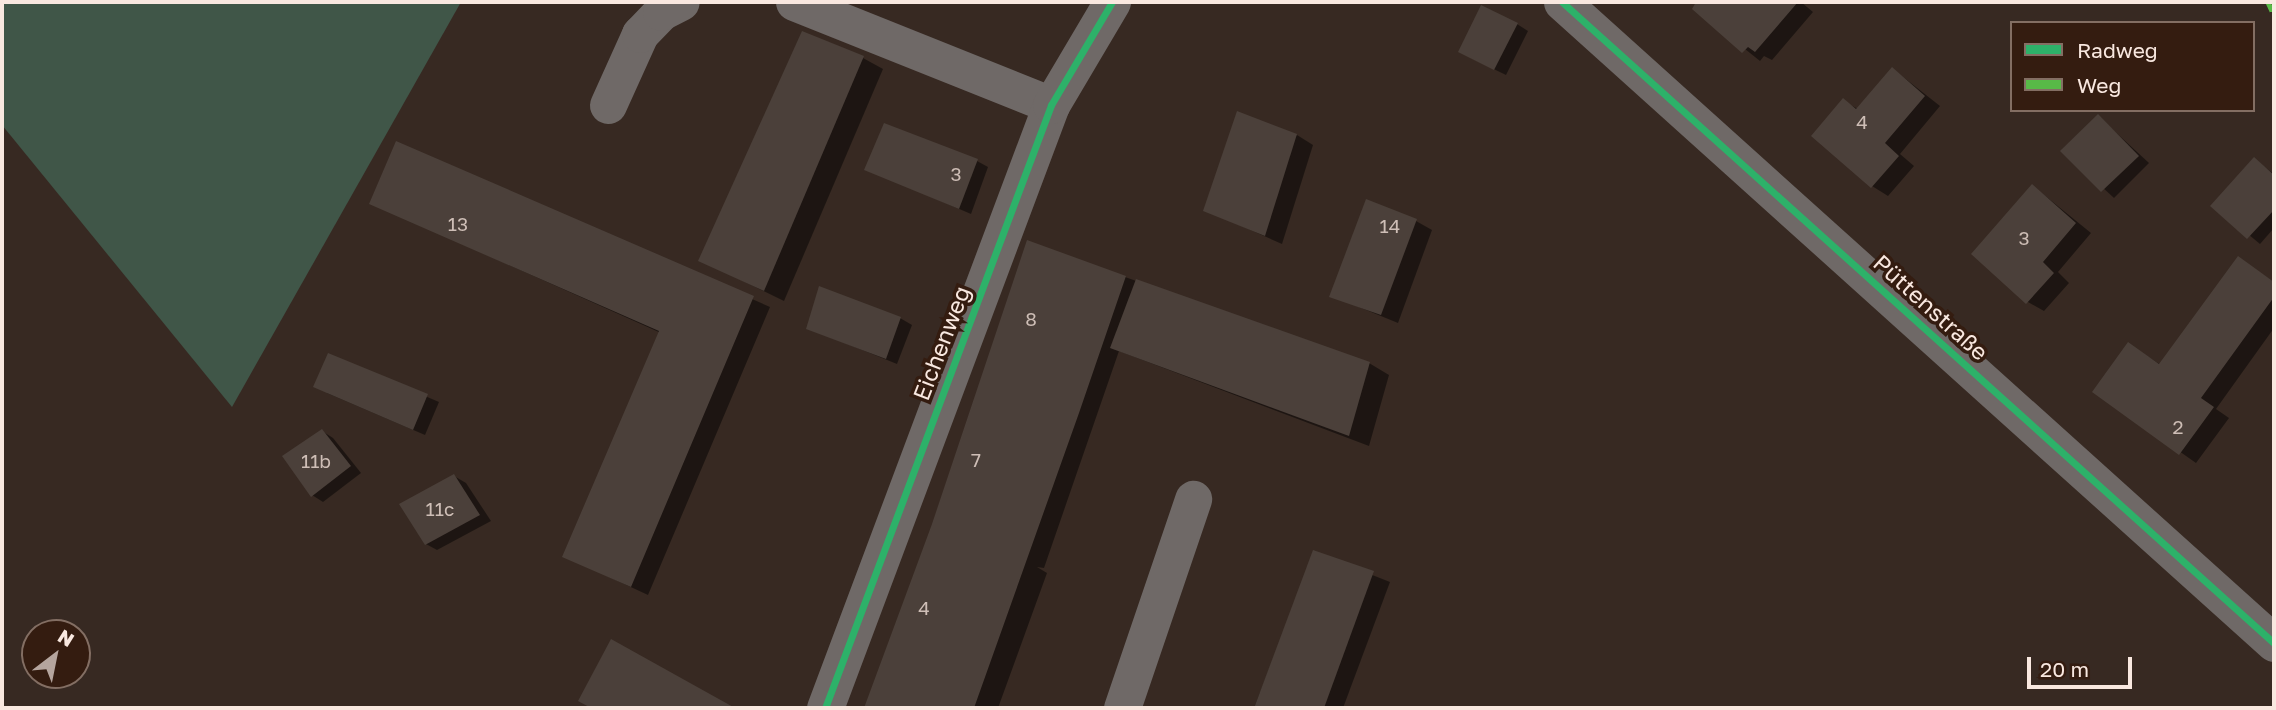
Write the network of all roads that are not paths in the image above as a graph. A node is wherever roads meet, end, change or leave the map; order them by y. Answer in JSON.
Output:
{"nodes":[{"id":1,"x":681,"y":2,"type":"edge"},
{"id":2,"x":794,"y":2,"type":"edge"},
{"id":3,"x":1112,"y":2,"type":"edge"},
{"id":4,"x":1562,"y":2,"type":"edge"},
{"id":5,"x":608,"y":104,"type":"dead end"},
{"id":6,"x":1051,"y":105,"type":"junction"},
{"id":7,"x":1193,"y":499,"type":"dead end"},
{"id":8,"x":2274,"y":642,"type":"edge"},
{"id":9,"x":824,"y":708,"type":"edge"},
{"id":10,"x":1122,"y":708,"type":"edge"}],
"edges":[{"from":1,"to":5,"type":"street"},
{"from":2,"to":6,"type":"street"},
{"from":3,"to":6,"type":"street","name":"Eichenweg"},
{"from":4,"to":8,"type":"street","name":"Püttenstraße"},
{"from":6,"to":9,"type":"street","name":"Eichenweg"},
{"from":7,"to":10,"type":"street"}]}
